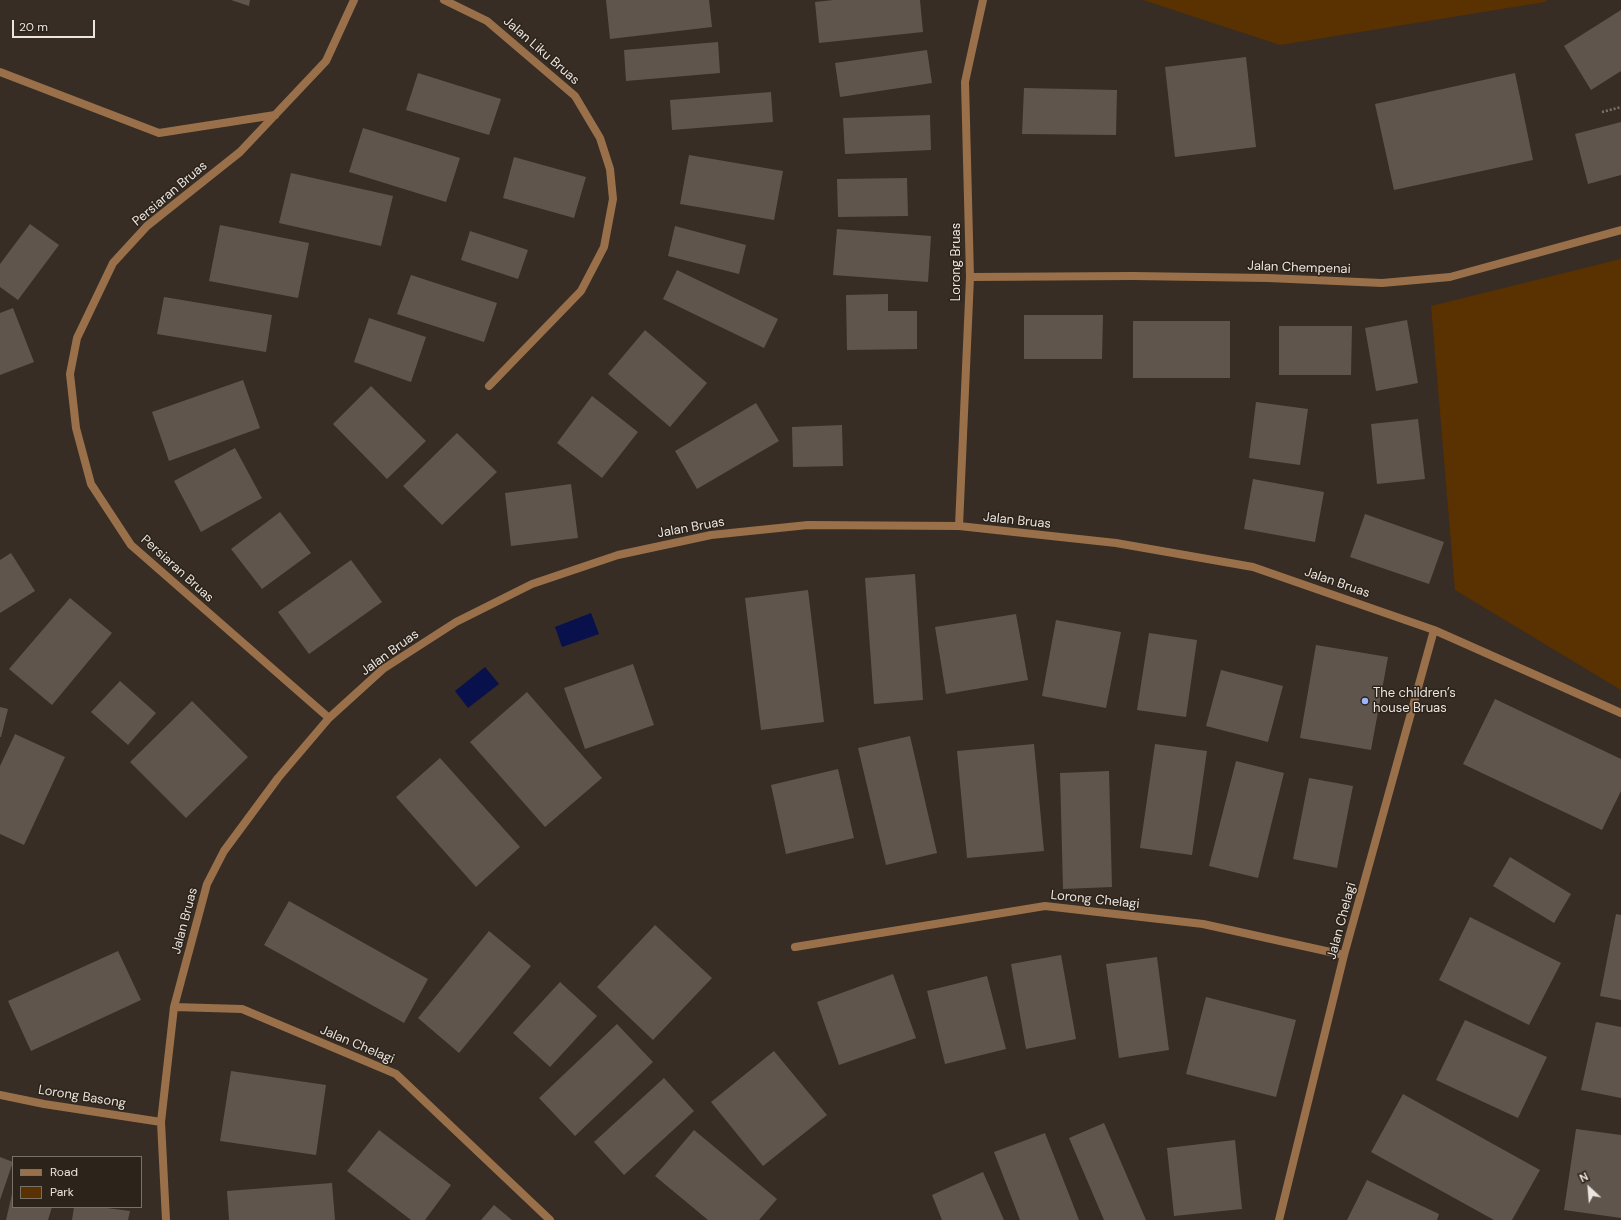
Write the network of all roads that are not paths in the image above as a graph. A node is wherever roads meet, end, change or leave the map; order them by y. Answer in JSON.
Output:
{"nodes":[{"id":1,"x":354,"y":0,"type":"edge"},
{"id":2,"x":444,"y":0,"type":"edge"},
{"id":3,"x":983,"y":0,"type":"edge"},
{"id":4,"x":0,"y":72,"type":"edge"},
{"id":5,"x":275,"y":116,"type":"junction"},
{"id":6,"x":1621,"y":230,"type":"edge"},
{"id":7,"x":970,"y":277,"type":"junction"},
{"id":8,"x":489,"y":386,"type":"dead end"},
{"id":9,"x":959,"y":526,"type":"junction"},
{"id":10,"x":1434,"y":630,"type":"junction"},
{"id":11,"x":1621,"y":713,"type":"edge"},
{"id":12,"x":329,"y":718,"type":"junction"},
{"id":13,"x":795,"y":947,"type":"dead end"},
{"id":14,"x":1344,"y":954,"type":"junction"},
{"id":15,"x":174,"y":1007,"type":"junction"},
{"id":16,"x":0,"y":1094,"type":"edge"},
{"id":17,"x":161,"y":1122,"type":"junction"},
{"id":18,"x":166,"y":1220,"type":"edge"},
{"id":19,"x":550,"y":1220,"type":"edge"},
{"id":20,"x":1279,"y":1220,"type":"edge"}],
"edges":[{"from":1,"to":5,"type":"street","name":"Persiaran Bruas"},
{"from":2,"to":8,"type":"street","name":"Jalan Liku Bruas"},
{"from":3,"to":7,"type":"street","name":"Lorong Bruas"},
{"from":4,"to":5,"type":"street"},
{"from":5,"to":12,"type":"street","name":"Persiaran Bruas"},
{"from":6,"to":7,"type":"street","name":"Jalan Chempenai"},
{"from":7,"to":9,"type":"street","name":"Lorong Bruas"},
{"from":9,"to":10,"type":"street","name":"Jalan Bruas"},
{"from":9,"to":12,"type":"street","name":"Jalan Bruas"},
{"from":10,"to":11,"type":"street","name":"Jalan Bruas"},
{"from":10,"to":14,"type":"street","name":"Jalan Chelagi"},
{"from":12,"to":15,"type":"street","name":"Jalan Bruas"},
{"from":13,"to":14,"type":"street","name":"Lorong Chelagi"},
{"from":14,"to":20,"type":"street","name":"Jalan Chelagi"},
{"from":15,"to":17,"type":"street","name":"Jalan Bruas"},
{"from":15,"to":19,"type":"street","name":"Jalan Chelagi"},
{"from":16,"to":17,"type":"street","name":"Lorong Basong"},
{"from":17,"to":18,"type":"street","name":"Jalan Bruas"}]}
